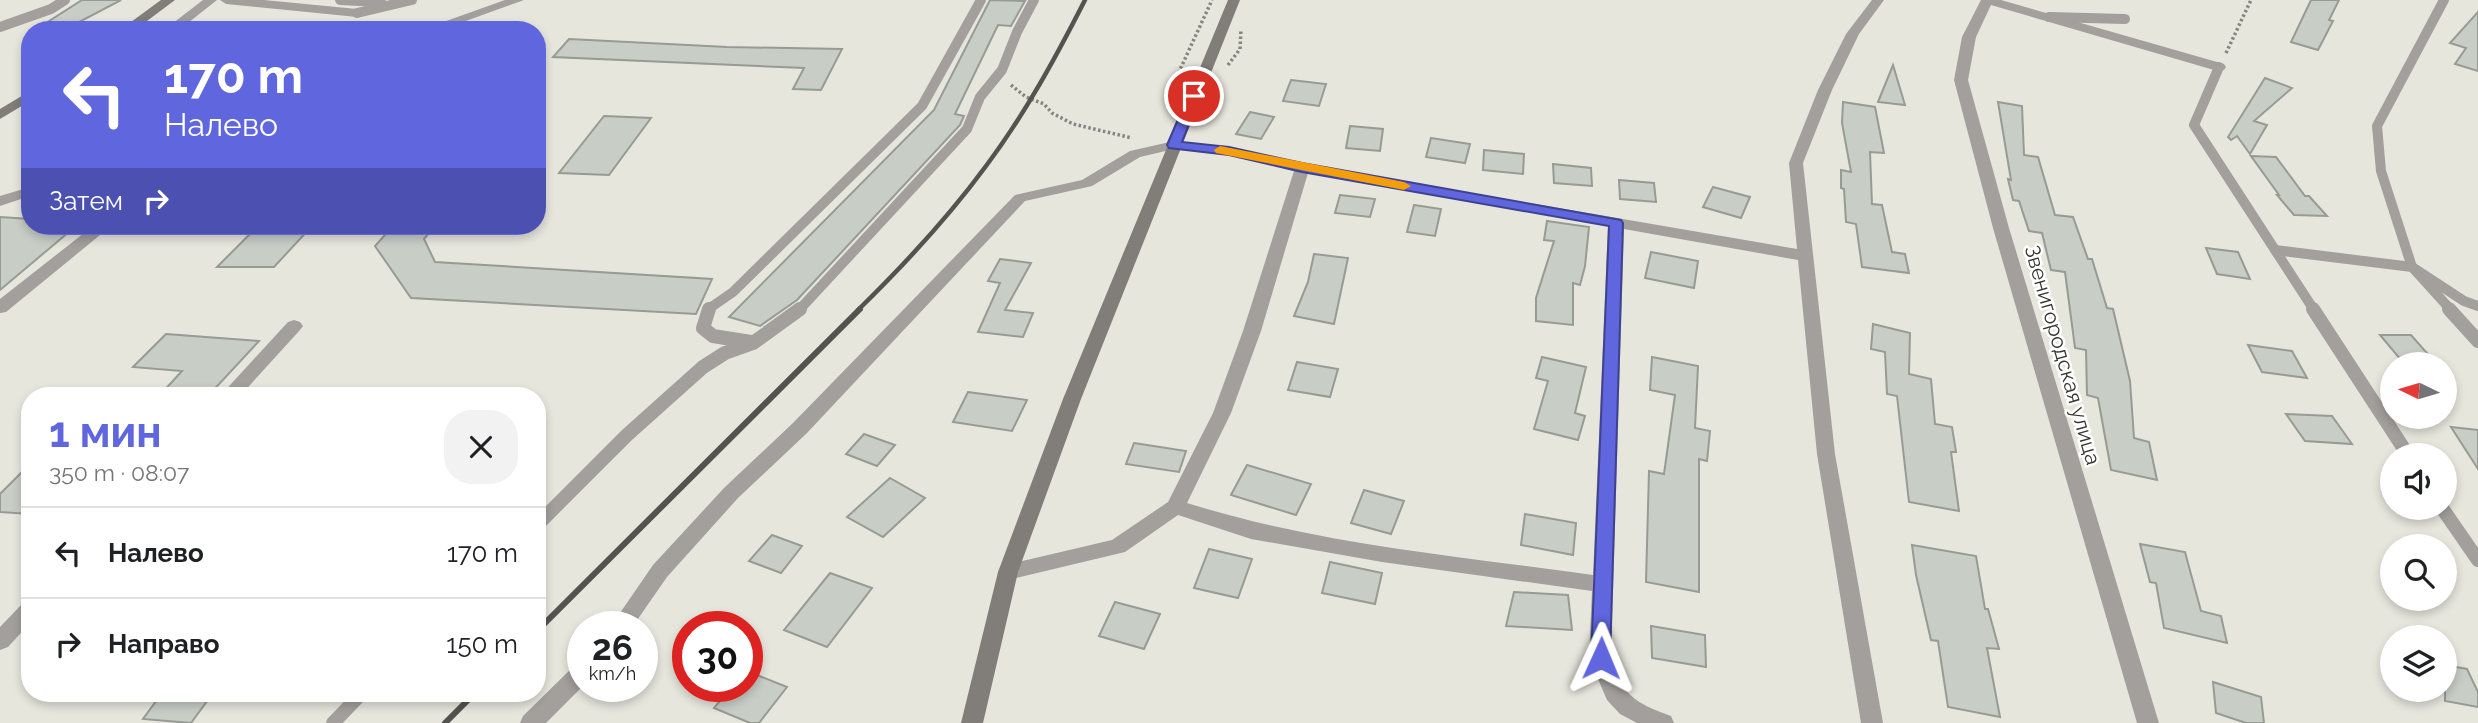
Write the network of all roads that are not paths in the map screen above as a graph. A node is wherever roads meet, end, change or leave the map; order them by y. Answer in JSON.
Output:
{"nodes":[{"id":1,"x":65,"y":0,"type":"edge"},
{"id":2,"x":169,"y":0,"type":"edge"},
{"id":3,"x":211,"y":0,"type":"edge"},
{"id":4,"x":226,"y":0,"type":"edge"},
{"id":5,"x":340,"y":0,"type":"edge"},
{"id":6,"x":384,"y":0,"type":"edge"},
{"id":7,"x":412,"y":0,"type":"edge"},
{"id":8,"x":518,"y":0,"type":"edge"},
{"id":9,"x":981,"y":0,"type":"edge"},
{"id":10,"x":1034,"y":0,"type":"edge"},
{"id":11,"x":1234,"y":0,"type":"edge"},
{"id":12,"x":1878,"y":0,"type":"edge"},
{"id":13,"x":1987,"y":0,"type":"edge"},
{"id":14,"x":2444,"y":0,"type":"edge"},
{"id":15,"x":357,"y":13,"type":"joint"},
{"id":16,"x":2046,"y":17,"type":"junction"},
{"id":17,"x":2125,"y":19,"type":"dead end"},
{"id":18,"x":139,"y":21,"type":"edge"},
{"id":19,"x":182,"y":21,"type":"edge"},
{"id":20,"x":454,"y":21,"type":"edge"},
{"id":21,"x":0,"y":27,"type":"edge"},
{"id":22,"x":2219,"y":67,"type":"joint"},
{"id":23,"x":21,"y":101,"type":"edge"},
{"id":24,"x":0,"y":115,"type":"edge"},
{"id":25,"x":1174,"y":145,"type":"junction"},
{"id":26,"x":1302,"y":167,"type":"junction"},
{"id":27,"x":21,"y":194,"type":"edge"},
{"id":28,"x":0,"y":201,"type":"edge"},
{"id":29,"x":1616,"y":223,"type":"junction"},
{"id":30,"x":92,"y":235,"type":"edge"},
{"id":31,"x":2275,"y":250,"type":"junction"},
{"id":32,"x":1806,"y":256,"type":"junction"},
{"id":33,"x":2412,"y":267,"type":"junction"},
{"id":34,"x":2478,"y":306,"type":"edge"},
{"id":35,"x":0,"y":308,"type":"edge"},
{"id":36,"x":294,"y":326,"type":"dead end"},
{"id":37,"x":2478,"y":341,"type":"edge"},
{"id":38,"x":753,"y":343,"type":"junction"},
{"id":39,"x":237,"y":387,"type":"edge"},
{"id":40,"x":2399,"y":443,"type":"edge"},
{"id":41,"x":1175,"y":507,"type":"junction"},
{"id":42,"x":546,"y":515,"type":"edge"},
{"id":43,"x":2450,"y":520,"type":"edge"},
{"id":44,"x":2478,"y":561,"type":"edge"},
{"id":45,"x":1008,"y":572,"type":"junction"},
{"id":46,"x":1602,"y":583,"type":"junction"},
{"id":47,"x":632,"y":611,"type":"edge"},
{"id":48,"x":21,"y":619,"type":"edge"},
{"id":49,"x":0,"y":641,"type":"edge"},
{"id":50,"x":567,"y":687,"type":"edge"},
{"id":51,"x":353,"y":702,"type":"edge"},
{"id":52,"x":333,"y":723,"type":"edge"},
{"id":53,"x":531,"y":723,"type":"edge"},
{"id":54,"x":972,"y":723,"type":"edge"},
{"id":55,"x":1663,"y":723,"type":"edge"},
{"id":56,"x":1872,"y":723,"type":"edge"},
{"id":57,"x":2148,"y":723,"type":"edge"}],
"edges":[{"from":1,"to":21,"type":"lane"},
{"from":2,"to":18,"type":"street"},
{"from":3,"to":19,"type":"street"},
{"from":4,"to":15,"type":"street"},
{"from":5,"to":6,"type":"lane"},
{"from":7,"to":15,"type":"lane"},
{"from":8,"to":20,"type":"street"},
{"from":9,"to":38,"type":"lane"},
{"from":10,"to":38,"type":"lane"},
{"from":11,"to":25,"type":"street"},
{"from":12,"to":32,"type":"street"},
{"from":13,"to":16,"type":"street"},
{"from":13,"to":57,"type":"street","name":"Звенигородская улица"},
{"from":14,"to":33,"type":"lane"},
{"from":16,"to":17,"type":"lane"},
{"from":16,"to":22,"type":"street"},
{"from":22,"to":31,"type":"lane"},
{"from":23,"to":24,"type":"street"},
{"from":25,"to":26,"type":"street"},
{"from":25,"to":45,"type":"street"},
{"from":25,"to":47,"type":"street"},
{"from":26,"to":29,"type":"street"},
{"from":26,"to":41,"type":"street"},
{"from":27,"to":28,"type":"street"},
{"from":29,"to":32,"type":"street"},
{"from":29,"to":46,"type":"street"},
{"from":30,"to":35,"type":"street"},
{"from":31,"to":33,"type":"lane"},
{"from":31,"to":40,"type":"lane"},
{"from":32,"to":56,"type":"street"},
{"from":33,"to":34,"type":"lane"},
{"from":33,"to":37,"type":"lane"},
{"from":36,"to":39,"type":"street"},
{"from":38,"to":42,"type":"lane"},
{"from":41,"to":45,"type":"street"},
{"from":41,"to":46,"type":"street"},
{"from":43,"to":44,"type":"lane"},
{"from":45,"to":54,"type":"street"},
{"from":46,"to":55,"type":"street"},
{"from":48,"to":49,"type":"street"},
{"from":50,"to":53,"type":"street"},
{"from":51,"to":52,"type":"lane"}]}
